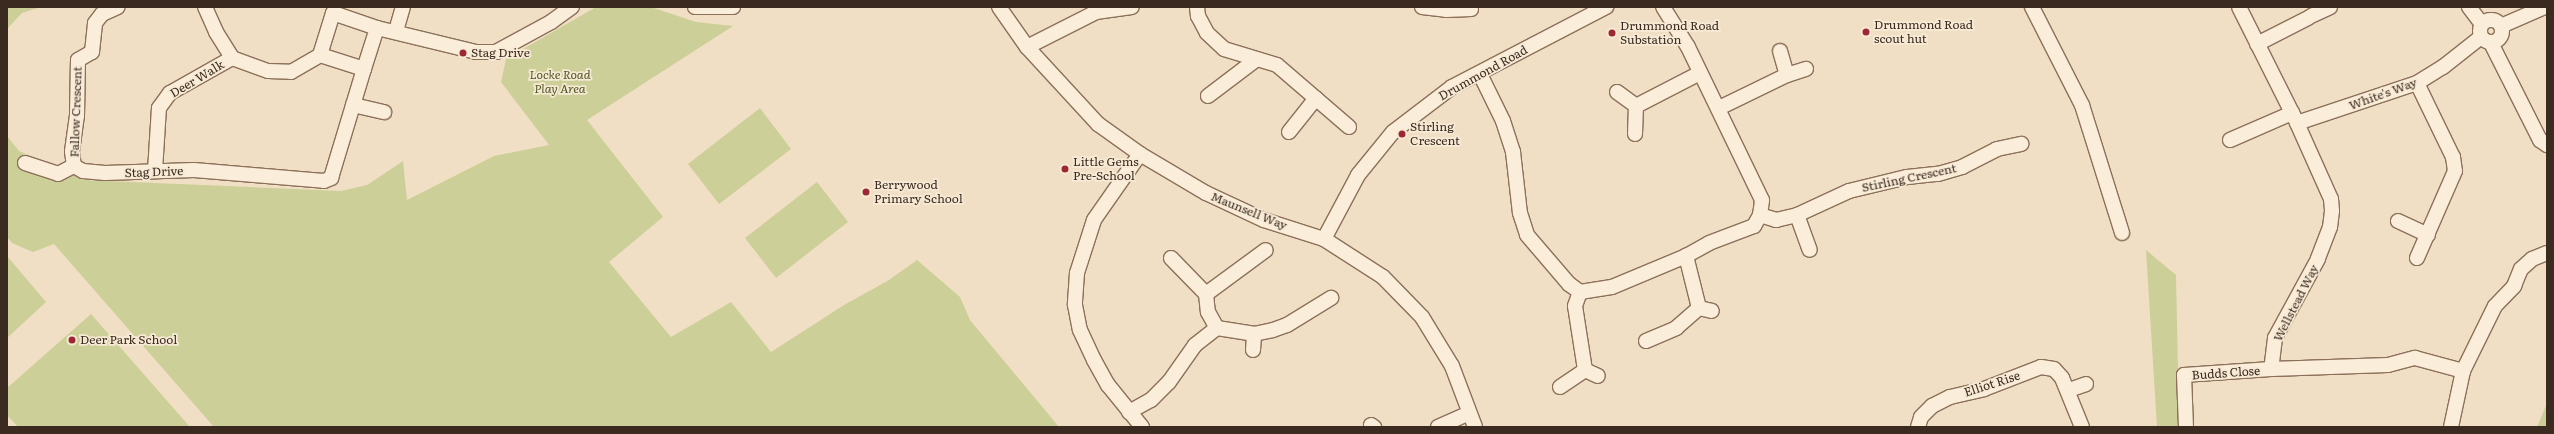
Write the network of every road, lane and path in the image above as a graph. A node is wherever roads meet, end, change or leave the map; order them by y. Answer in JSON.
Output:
{"nodes":[{"id":1,"x":118,"y":7,"type":"edge"},
{"id":2,"x":205,"y":7,"type":"edge"},
{"id":3,"x":403,"y":7,"type":"edge"},
{"id":4,"x":572,"y":7,"type":"edge"},
{"id":5,"x":695,"y":7,"type":"edge"},
{"id":6,"x":733,"y":7,"type":"edge"},
{"id":7,"x":999,"y":7,"type":"edge"},
{"id":8,"x":1132,"y":7,"type":"edge"},
{"id":9,"x":1197,"y":7,"type":"edge"},
{"id":10,"x":1422,"y":7,"type":"edge"},
{"id":11,"x":1606,"y":7,"type":"edge"},
{"id":12,"x":1663,"y":7,"type":"edge"},
{"id":13,"x":2032,"y":7,"type":"edge"},
{"id":14,"x":2239,"y":7,"type":"edge"},
{"id":15,"x":2330,"y":7,"type":"edge"},
{"id":16,"x":2469,"y":7,"type":"edge"},
{"id":17,"x":2545,"y":7,"type":"edge"},
{"id":18,"x":1095,"y":9,"type":"edge"},
{"id":19,"x":331,"y":10,"type":"edge"},
{"id":20,"x":1471,"y":10,"type":"edge"},
{"id":21,"x":2501,"y":26,"type":"junction"},
{"id":22,"x":377,"y":28,"type":"junction"},
{"id":23,"x":396,"y":31,"type":"junction"},
{"id":24,"x":2485,"y":35,"type":"junction"},
{"id":25,"x":2257,"y":44,"type":"junction"},
{"id":26,"x":1027,"y":47,"type":"junction"},
{"id":27,"x":1780,"y":51,"type":"dead end"},
{"id":28,"x":320,"y":55,"type":"junction"},
{"id":29,"x":232,"y":58,"type":"junction"},
{"id":30,"x":1257,"y":59,"type":"junction"},
{"id":31,"x":364,"y":69,"type":"junction"},
{"id":32,"x":1806,"y":69,"type":"dead end"},
{"id":33,"x":1700,"y":73,"type":"junction"},
{"id":34,"x":1480,"y":74,"type":"junction"},
{"id":35,"x":1788,"y":75,"type":"junction"},
{"id":36,"x":2417,"y":83,"type":"junction"},
{"id":37,"x":1617,"y":92,"type":"dead end"},
{"id":38,"x":1208,"y":96,"type":"dead end"},
{"id":39,"x":1316,"y":98,"type":"junction"},
{"id":40,"x":353,"y":105,"type":"junction"},
{"id":41,"x":1636,"y":106,"type":"junction"},
{"id":42,"x":1719,"y":108,"type":"junction"},
{"id":43,"x":384,"y":112,"type":"dead end"},
{"id":44,"x":2294,"y":118,"type":"junction"},
{"id":45,"x":1350,"y":127,"type":"dead end"},
{"id":46,"x":1290,"y":132,"type":"dead end"},
{"id":47,"x":1635,"y":134,"type":"dead end"},
{"id":48,"x":2230,"y":140,"type":"dead end"},
{"id":49,"x":2021,"y":144,"type":"dead end"},
{"id":50,"x":2547,"y":146,"type":"edge"},
{"id":51,"x":1140,"y":154,"type":"junction"},
{"id":52,"x":25,"y":163,"type":"dead end"},
{"id":53,"x":74,"y":166,"type":"junction"},
{"id":54,"x":155,"y":171,"type":"junction"},
{"id":55,"x":1760,"y":215,"type":"junction"},
{"id":56,"x":1797,"y":215,"type":"junction"},
{"id":57,"x":2398,"y":221,"type":"dead end"},
{"id":58,"x":2122,"y":233,"type":"dead end"},
{"id":59,"x":2428,"y":235,"type":"junction"},
{"id":60,"x":1324,"y":238,"type":"junction"},
{"id":61,"x":1266,"y":250,"type":"dead end"},
{"id":62,"x":1810,"y":250,"type":"dead end"},
{"id":63,"x":2547,"y":253,"type":"edge"},
{"id":64,"x":1686,"y":256,"type":"junction"},
{"id":65,"x":1171,"y":258,"type":"dead end"},
{"id":66,"x":2417,"y":258,"type":"dead end"},
{"id":67,"x":1580,"y":292,"type":"junction"},
{"id":68,"x":1206,"y":294,"type":"junction"},
{"id":69,"x":1331,"y":298,"type":"dead end"},
{"id":70,"x":1217,"y":328,"type":"junction"},
{"id":71,"x":1254,"y":334,"type":"junction"},
{"id":72,"x":1646,"y":341,"type":"dead end"},
{"id":73,"x":1254,"y":350,"type":"dead end"},
{"id":74,"x":2271,"y":369,"type":"junction"},
{"id":75,"x":1584,"y":370,"type":"junction"},
{"id":76,"x":2463,"y":371,"type":"junction"},
{"id":77,"x":1598,"y":376,"type":"dead end"},
{"id":78,"x":2086,"y":384,"type":"dead end"},
{"id":79,"x":1560,"y":387,"type":"dead end"},
{"id":80,"x":2069,"y":390,"type":"junction"},
{"id":81,"x":1129,"y":412,"type":"junction"},
{"id":82,"x":1469,"y":413,"type":"junction"},
{"id":83,"x":1142,"y":427,"type":"edge"},
{"id":84,"x":1438,"y":427,"type":"edge"},
{"id":85,"x":1475,"y":427,"type":"edge"},
{"id":86,"x":1918,"y":427,"type":"edge"},
{"id":87,"x":2082,"y":427,"type":"edge"},
{"id":88,"x":2186,"y":427,"type":"edge"},
{"id":89,"x":2451,"y":427,"type":"edge"}],
"edges":[{"from":1,"to":53,"type":"street","name":"Fallow Crescent"},
{"from":2,"to":29,"type":"street"},
{"from":3,"to":23,"type":"street"},
{"from":4,"to":23,"type":"street"},
{"from":5,"to":6,"type":"street"},
{"from":7,"to":26,"type":"street","name":"Maunsell Way"},
{"from":8,"to":18,"type":"street"},
{"from":9,"to":30,"type":"street"},
{"from":10,"to":20,"type":"street"},
{"from":11,"to":34,"type":"street","name":"Drummond Road"},
{"from":12,"to":33,"type":"street"},
{"from":13,"to":58,"type":"street"},
{"from":14,"to":25,"type":"street","name":"Wellstead Way"},
{"from":15,"to":25,"type":"street"},
{"from":16,"to":24,"type":"street"},
{"from":17,"to":21,"type":"street"},
{"from":18,"to":26,"type":"street"},
{"from":19,"to":22,"type":"street"},
{"from":19,"to":28,"type":"street"},
{"from":21,"to":24,"type":"street","name":"White's Way"},
{"from":21,"to":24,"type":"street"},
{"from":22,"to":23,"type":"street"},
{"from":22,"to":31,"type":"street"},
{"from":24,"to":36,"type":"street","name":"White's Way"},
{"from":24,"to":50,"type":"street"},
{"from":25,"to":44,"type":"street","name":"Wellstead Way"},
{"from":26,"to":51,"type":"street","name":"Maunsell Way"},
{"from":27,"to":35,"type":"street"},
{"from":28,"to":29,"type":"street"},
{"from":28,"to":31,"type":"street"},
{"from":29,"to":54,"type":"street","name":"Deer Walk"},
{"from":30,"to":38,"type":"street"},
{"from":30,"to":39,"type":"street"},
{"from":31,"to":40,"type":"street","name":"Stag Drive"},
{"from":32,"to":35,"type":"street"},
{"from":33,"to":41,"type":"street"},
{"from":33,"to":42,"type":"street"},
{"from":34,"to":60,"type":"street","name":"Drummond Road"},
{"from":34,"to":67,"type":"street"},
{"from":35,"to":42,"type":"street"},
{"from":36,"to":44,"type":"street","name":"White's Way"},
{"from":36,"to":59,"type":"street"},
{"from":37,"to":41,"type":"street"},
{"from":39,"to":45,"type":"street"},
{"from":39,"to":46,"type":"street"},
{"from":40,"to":43,"type":"street"},
{"from":40,"to":54,"type":"street","name":"Stag Drive"},
{"from":41,"to":47,"type":"street"},
{"from":42,"to":55,"type":"street"},
{"from":44,"to":48,"type":"street","name":"White's Way"},
{"from":44,"to":74,"type":"street","name":"Wellstead Way"},
{"from":49,"to":56,"type":"street","name":"Stirling Crescent"},
{"from":51,"to":60,"type":"street","name":"Maunsell Way"},
{"from":51,"to":81,"type":"street"},
{"from":52,"to":53,"type":"street"},
{"from":53,"to":54,"type":"street","name":"Stag Drive"},
{"from":55,"to":56,"type":"street","name":"Stirling Crescent"},
{"from":55,"to":64,"type":"street"},
{"from":56,"to":62,"type":"street"},
{"from":57,"to":59,"type":"street"},
{"from":59,"to":66,"type":"street"},
{"from":60,"to":82,"type":"street","name":"Maunsell Way"},
{"from":61,"to":68,"type":"street"},
{"from":63,"to":76,"type":"street"},
{"from":64,"to":67,"type":"street"},
{"from":64,"to":72,"type":"street"},
{"from":65,"to":68,"type":"street"},
{"from":67,"to":75,"type":"street"},
{"from":68,"to":70,"type":"street"},
{"from":69,"to":71,"type":"street"},
{"from":70,"to":71,"type":"street"},
{"from":70,"to":81,"type":"street"},
{"from":71,"to":73,"type":"street"},
{"from":74,"to":76,"type":"street"},
{"from":74,"to":88,"type":"street","name":"Budds Close"},
{"from":75,"to":77,"type":"street"},
{"from":75,"to":79,"type":"street"},
{"from":76,"to":89,"type":"street"},
{"from":78,"to":80,"type":"street"},
{"from":80,"to":86,"type":"street","name":"Elliot Rise"},
{"from":80,"to":87,"type":"street","name":"Elliot Rise"},
{"from":81,"to":83,"type":"street"},
{"from":82,"to":84,"type":"street"},
{"from":82,"to":85,"type":"street","name":"Maunsell Way"}]}
